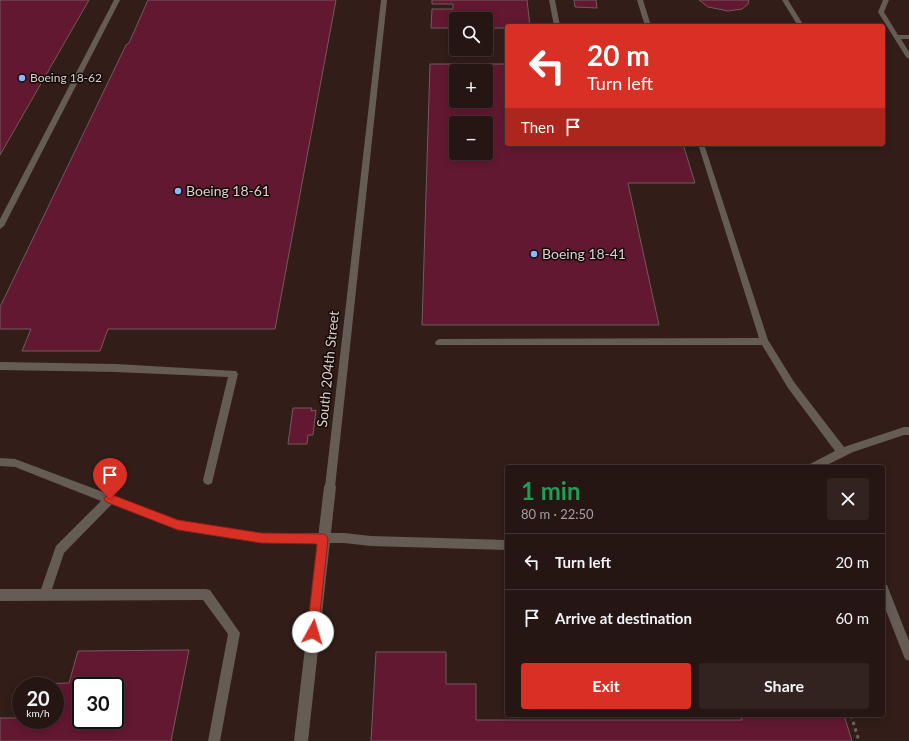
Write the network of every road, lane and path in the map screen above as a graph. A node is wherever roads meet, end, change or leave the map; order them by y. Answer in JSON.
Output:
{"nodes":[{"id":1,"x":117,"y":0,"type":"edge"},
{"id":2,"x":384,"y":0,"type":"edge"},
{"id":3,"x":552,"y":0,"type":"edge"},
{"id":4,"x":640,"y":0,"type":"edge"},
{"id":5,"x":785,"y":0,"type":"edge"},
{"id":6,"x":886,"y":0,"type":"edge"},
{"id":7,"x":556,"y":24,"type":"edge"},
{"id":8,"x":647,"y":24,"type":"edge"},
{"id":9,"x":800,"y":24,"type":"edge"},
{"id":10,"x":896,"y":37,"type":"junction"},
{"id":11,"x":909,"y":37,"type":"edge"},
{"id":12,"x":909,"y":57,"type":"edge"},
{"id":13,"x":702,"y":146,"type":"edge"},
{"id":14,"x":0,"y":226,"type":"edge"},
{"id":15,"x":764,"y":341,"type":"junction"},
{"id":16,"x":439,"y":344,"type":"dead end"},
{"id":17,"x":0,"y":366,"type":"edge"},
{"id":18,"x":909,"y":431,"type":"edge"},
{"id":19,"x":842,"y":454,"type":"junction"},
{"id":20,"x":0,"y":462,"type":"edge"},
{"id":21,"x":820,"y":465,"type":"edge"},
{"id":22,"x":208,"y":480,"type":"dead end"},
{"id":23,"x":330,"y":488,"type":"joint"},
{"id":24,"x":110,"y":499,"type":"junction"},
{"id":25,"x":323,"y":539,"type":"junction"},
{"id":26,"x":505,"y":545,"type":"edge"},
{"id":27,"x":885,"y":594,"type":"edge"},
{"id":28,"x":0,"y":595,"type":"edge"},
{"id":29,"x":44,"y":595,"type":"junction"},
{"id":30,"x":909,"y":655,"type":"edge"},
{"id":31,"x":852,"y":717,"type":"edge"},
{"id":32,"x":214,"y":741,"type":"edge"},
{"id":33,"x":301,"y":741,"type":"edge"},
{"id":34,"x":859,"y":741,"type":"edge"}],
"edges":[{"from":1,"to":14,"type":"lane"},
{"from":2,"to":23,"type":"lane","name":"South 204th Street"},
{"from":3,"to":7,"type":"lane"},
{"from":4,"to":8,"type":"lane"},
{"from":5,"to":9,"type":"lane"},
{"from":6,"to":10,"type":"lane"},
{"from":10,"to":11,"type":"lane"},
{"from":10,"to":12,"type":"lane"},
{"from":13,"to":15,"type":"lane"},
{"from":15,"to":16,"type":"lane"},
{"from":15,"to":19,"type":"lane"},
{"from":17,"to":22,"type":"lane"},
{"from":18,"to":19,"type":"lane"},
{"from":19,"to":21,"type":"lane"},
{"from":20,"to":24,"type":"lane"},
{"from":23,"to":25,"type":"street","name":"South 204th Street"},
{"from":24,"to":25,"type":"lane"},
{"from":24,"to":29,"type":"lane"},
{"from":25,"to":26,"type":"lane"},
{"from":25,"to":33,"type":"street","name":"South 204th Street"},
{"from":27,"to":30,"type":"lane"},
{"from":28,"to":29,"type":"lane"},
{"from":29,"to":32,"type":"lane"},
{"from":31,"to":34,"type":"path"}]}
